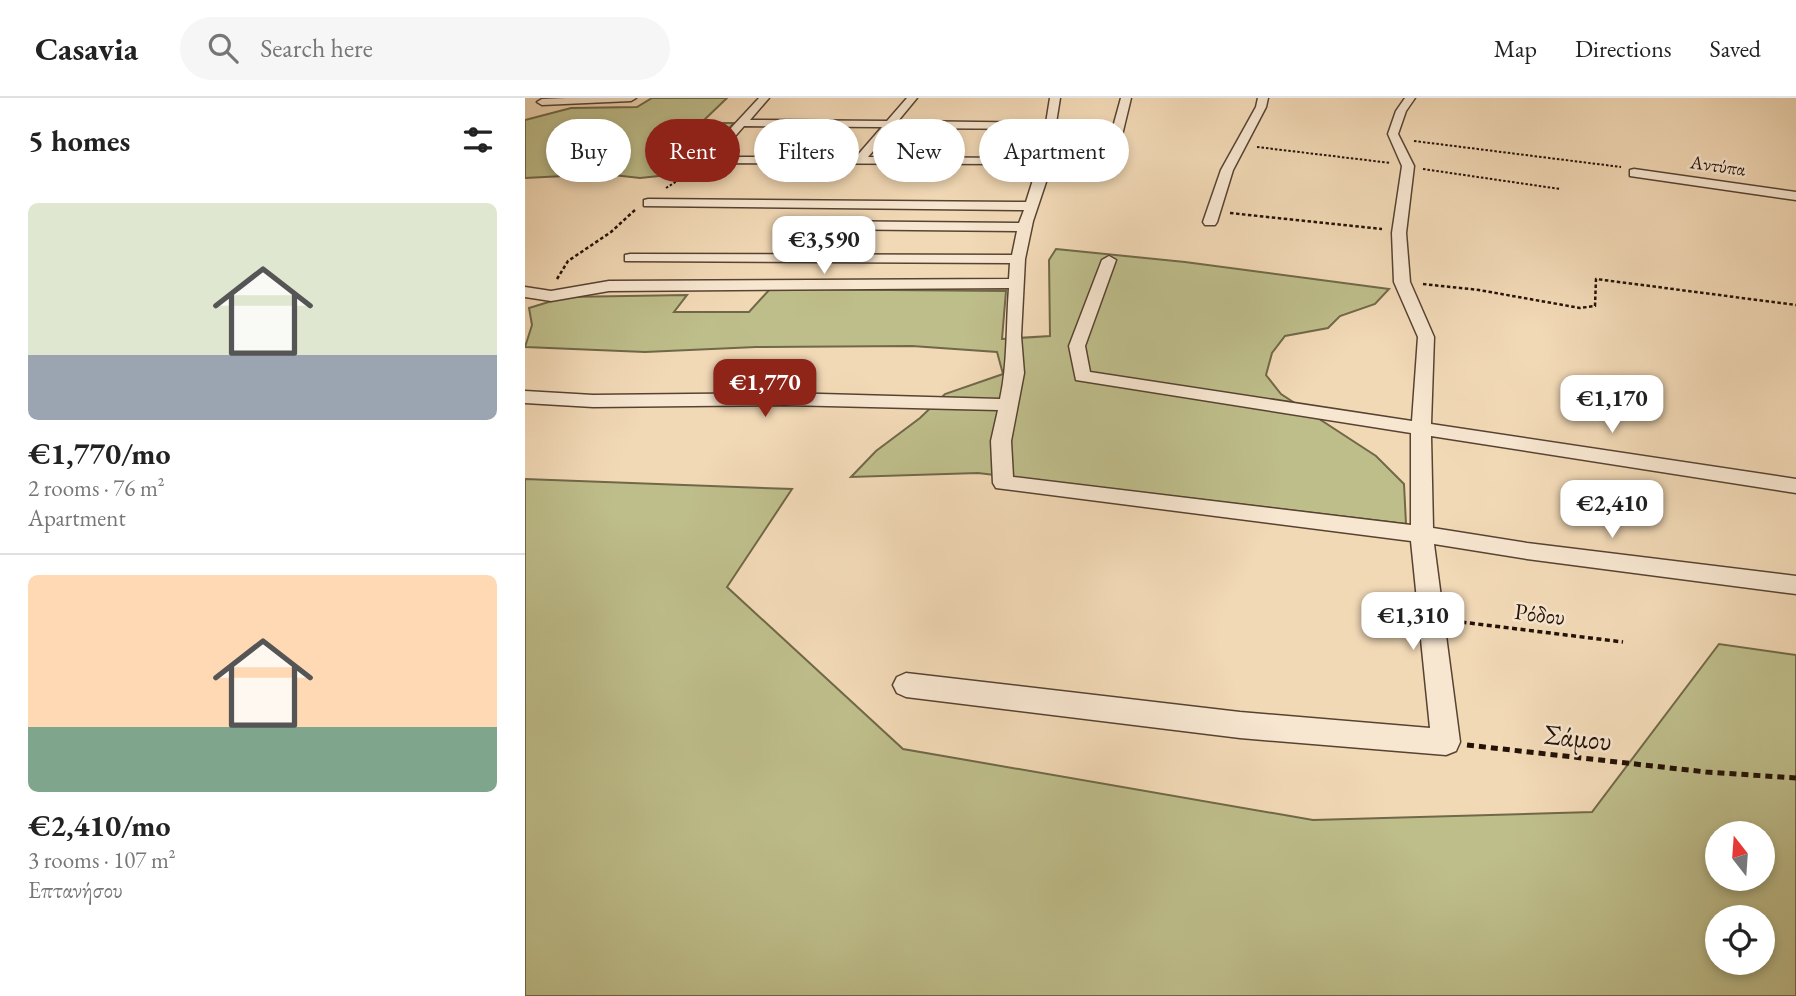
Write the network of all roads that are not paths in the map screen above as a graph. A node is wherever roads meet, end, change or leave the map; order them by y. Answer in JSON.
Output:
{"nodes":[{"id":1,"x":631,"y":98,"type":"edge"},
{"id":2,"x":764,"y":98,"type":"edge"},
{"id":3,"x":912,"y":98,"type":"edge"},
{"id":4,"x":1055,"y":98,"type":"edge"},
{"id":5,"x":1126,"y":98,"type":"edge"},
{"id":6,"x":1263,"y":98,"type":"edge"},
{"id":7,"x":1410,"y":98,"type":"edge"},
{"id":8,"x":541,"y":103,"type":"edge"},
{"id":9,"x":896,"y":119,"type":"edge"},
{"id":10,"x":1051,"y":119,"type":"edge"},
{"id":11,"x":1121,"y":119,"type":"edge"},
{"id":12,"x":744,"y":123,"type":"junction"},
{"id":13,"x":873,"y":124,"type":"edge"},
{"id":14,"x":740,"y":127,"type":"edge"},
{"id":15,"x":873,"y":145,"type":"edge"},
{"id":16,"x":859,"y":161,"type":"edge"},
{"id":17,"x":979,"y":161,"type":"edge"},
{"id":18,"x":859,"y":162,"type":"edge"},
{"id":19,"x":1631,"y":171,"type":"road end"},
{"id":20,"x":1040,"y":182,"type":"edge"},
{"id":21,"x":1796,"y":196,"type":"edge"},
{"id":22,"x":648,"y":203,"type":"road end"},
{"id":23,"x":1031,"y":206,"type":"junction"},
{"id":24,"x":1212,"y":216,"type":"road end"},
{"id":25,"x":814,"y":226,"type":"dead end"},
{"id":26,"x":1025,"y":227,"type":"junction"},
{"id":27,"x":630,"y":258,"type":"dead end"},
{"id":28,"x":1019,"y":259,"type":"junction"},
{"id":29,"x":1109,"y":260,"type":"dead end"},
{"id":30,"x":1017,"y":283,"type":"junction"},
{"id":31,"x":525,"y":292,"type":"edge"},
{"id":32,"x":525,"y":397,"type":"edge"},
{"id":33,"x":1007,"y":405,"type":"junction"},
{"id":34,"x":1421,"y":430,"type":"junction"},
{"id":35,"x":1796,"y":486,"type":"edge"},
{"id":36,"x":1422,"y":534,"type":"junction"},
{"id":37,"x":1796,"y":585,"type":"edge"},
{"id":38,"x":906,"y":685,"type":"dead end"}],
"edges":[{"from":1,"to":8,"type":"street"},
{"from":2,"to":12,"type":"street"},
{"from":3,"to":9,"type":"street"},
{"from":4,"to":10,"type":"street"},
{"from":5,"to":11,"type":"street"},
{"from":6,"to":24,"type":"street"},
{"from":7,"to":34,"type":"street"},
{"from":12,"to":13,"type":"street"},
{"from":12,"to":14,"type":"street"},
{"from":15,"to":16,"type":"street"},
{"from":17,"to":18,"type":"street"},
{"from":19,"to":21,"type":"street","name":"Αντύπα"},
{"from":20,"to":23,"type":"street"},
{"from":22,"to":23,"type":"street"},
{"from":23,"to":26,"type":"street"},
{"from":25,"to":26,"type":"street"},
{"from":26,"to":28,"type":"street"},
{"from":27,"to":28,"type":"street"},
{"from":28,"to":30,"type":"street"},
{"from":29,"to":34,"type":"street"},
{"from":30,"to":31,"type":"street"},
{"from":30,"to":33,"type":"street"},
{"from":32,"to":33,"type":"street"},
{"from":33,"to":36,"type":"street"},
{"from":34,"to":35,"type":"street"},
{"from":34,"to":36,"type":"street"},
{"from":36,"to":37,"type":"street"},
{"from":36,"to":38,"type":"street"}]}
